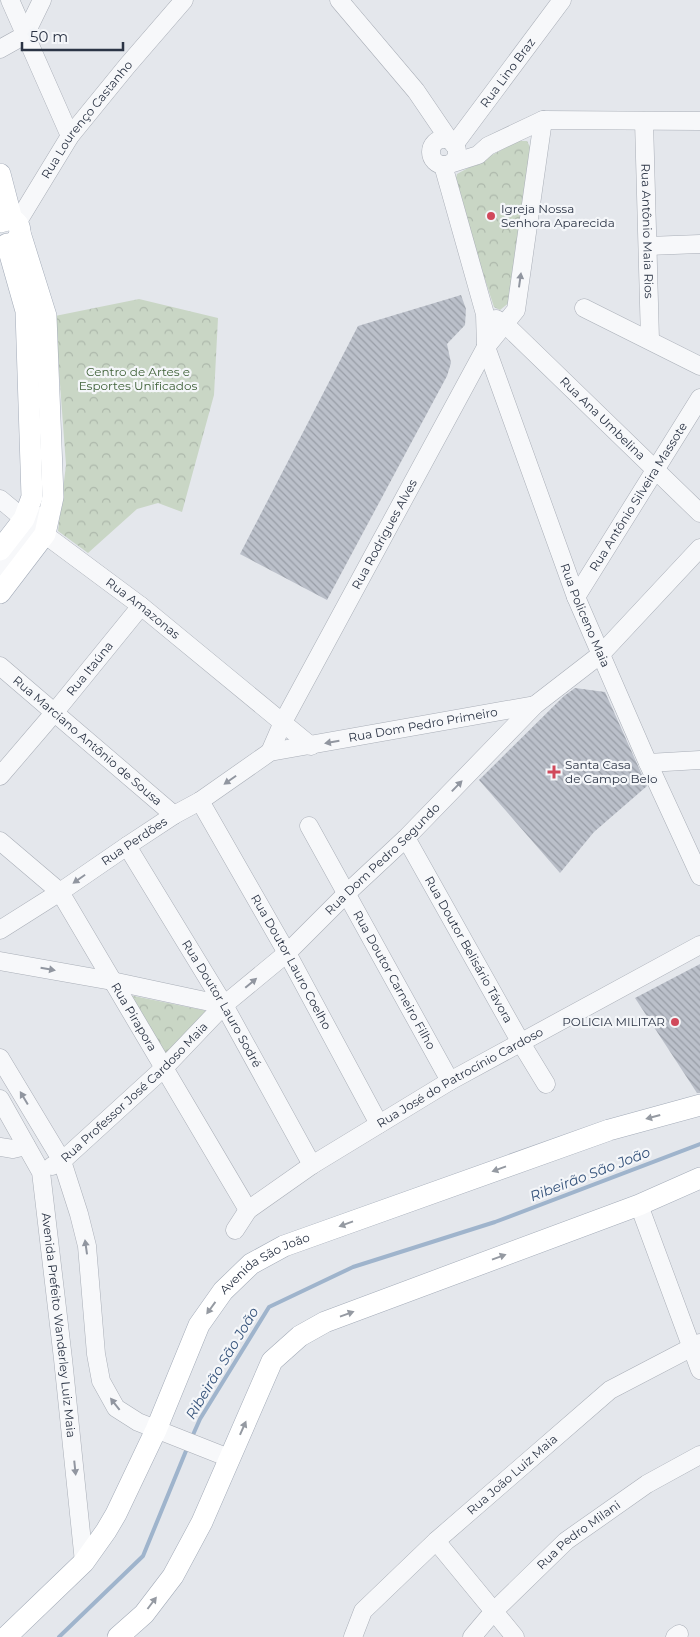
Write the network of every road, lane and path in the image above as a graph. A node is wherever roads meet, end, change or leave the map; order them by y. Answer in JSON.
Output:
{"nodes":[{"id":1,"x":10,"y":0,"type":"edge"},
{"id":2,"x":42,"y":0,"type":"edge"},
{"id":3,"x":184,"y":0,"type":"edge"},
{"id":4,"x":339,"y":0,"type":"edge"},
{"id":5,"x":562,"y":0,"type":"edge"},
{"id":6,"x":26,"y":36,"type":"junction"},
{"id":7,"x":0,"y":49,"type":"edge"},
{"id":8,"x":542,"y":120,"type":"junction"},
{"id":9,"x":644,"y":121,"type":"junction"},
{"id":10,"x":700,"y":121,"type":"edge"},
{"id":11,"x":70,"y":136,"type":"junction"},
{"id":12,"x":448,"y":151,"type":"junction"},
{"id":13,"x":0,"y":174,"type":"edge"},
{"id":14,"x":7,"y":232,"type":"edge"},
{"id":15,"x":700,"y":244,"type":"edge"},
{"id":16,"x":648,"y":246,"type":"junction"},
{"id":17,"x":584,"y":308,"type":"dead end"},
{"id":18,"x":485,"y":314,"type":"junction"},
{"id":19,"x":506,"y":325,"type":"junction"},
{"id":20,"x":650,"y":340,"type":"junction"},
{"id":21,"x":486,"y":347,"type":"junction"},
{"id":22,"x":700,"y":366,"type":"edge"},
{"id":23,"x":700,"y":398,"type":"edge"},
{"id":24,"x":656,"y":470,"type":"junction"},
{"id":25,"x":0,"y":499,"type":"edge"},
{"id":26,"x":700,"y":513,"type":"edge"},
{"id":27,"x":35,"y":527,"type":"junction"},
{"id":28,"x":700,"y":548,"type":"edge"},
{"id":29,"x":0,"y":550,"type":"edge"},
{"id":30,"x":0,"y":573,"type":"edge"},
{"id":31,"x":0,"y":593,"type":"edge"},
{"id":32,"x":576,"y":597,"type":"junction"},
{"id":33,"x":141,"y":606,"type":"junction"},
{"id":34,"x":601,"y":654,"type":"junction"},
{"id":35,"x":0,"y":666,"type":"edge"},
{"id":36,"x":536,"y":705,"type":"junction"},
{"id":37,"x":501,"y":711,"type":"junction"},
{"id":38,"x":54,"y":713,"type":"junction"},
{"id":39,"x":283,"y":722,"type":"junction"},
{"id":40,"x":507,"y":735,"type":"junction"},
{"id":41,"x":311,"y":746,"type":"junction"},
{"id":42,"x":270,"y":752,"type":"junction"},
{"id":43,"x":700,"y":760,"type":"edge"},
{"id":44,"x":648,"y":763,"type":"junction"},
{"id":45,"x":0,"y":776,"type":"edge"},
{"id":46,"x":200,"y":801,"type":"junction"},
{"id":47,"x":174,"y":815,"type":"junction"},
{"id":48,"x":309,"y":826,"type":"dead end"},
{"id":49,"x":406,"y":838,"type":"junction"},
{"id":50,"x":0,"y":841,"type":"edge"},
{"id":51,"x":127,"y":846,"type":"junction"},
{"id":52,"x":700,"y":876,"type":"edge"},
{"id":53,"x":60,"y":892,"type":"junction"},
{"id":54,"x":347,"y":893,"type":"junction"},
{"id":55,"x":0,"y":930,"type":"edge"},
{"id":56,"x":700,"y":945,"type":"edge"},
{"id":57,"x":287,"y":953,"type":"junction"},
{"id":58,"x":0,"y":960,"type":"edge"},
{"id":59,"x":112,"y":981,"type":"junction"},
{"id":60,"x":224,"y":1006,"type":"junction"},
{"id":61,"x":521,"y":1043,"type":"junction"},
{"id":62,"x":0,"y":1058,"type":"edge"},
{"id":63,"x":164,"y":1068,"type":"junction"},
{"id":64,"x":450,"y":1081,"type":"junction"},
{"id":65,"x":546,"y":1084,"type":"dead end"},
{"id":66,"x":0,"y":1099,"type":"edge"},
{"id":67,"x":700,"y":1105,"type":"edge"},
{"id":68,"x":379,"y":1124,"type":"junction"},
{"id":69,"x":26,"y":1146,"type":"junction"},
{"id":70,"x":0,"y":1147,"type":"edge"},
{"id":71,"x":62,"y":1161,"type":"junction"},
{"id":72,"x":312,"y":1165,"type":"junction"},
{"id":73,"x":41,"y":1172,"type":"junction"},
{"id":74,"x":700,"y":1178,"type":"edge"},
{"id":75,"x":639,"y":1206,"type":"junction"},
{"id":76,"x":248,"y":1210,"type":"junction"},
{"id":77,"x":235,"y":1230,"type":"dead end"},
{"id":78,"x":695,"y":1345,"type":"edge"},
{"id":79,"x":700,"y":1370,"type":"edge"},
{"id":80,"x":163,"y":1432,"type":"junction"},
{"id":81,"x":222,"y":1455,"type":"junction"},
{"id":82,"x":700,"y":1455,"type":"edge"},
{"id":83,"x":436,"y":1540,"type":"junction"},
{"id":84,"x":84,"y":1562,"type":"junction"},
{"id":85,"x":494,"y":1611,"type":"junction"},
{"id":86,"x":6,"y":1637,"type":"edge"},
{"id":87,"x":118,"y":1637,"type":"edge"},
{"id":88,"x":352,"y":1637,"type":"edge"},
{"id":89,"x":472,"y":1637,"type":"edge"},
{"id":90,"x":515,"y":1637,"type":"edge"}],
"edges":[{"from":1,"to":6,"type":"street"},
{"from":2,"to":6,"type":"street"},
{"from":3,"to":11,"type":"street","name":"Rua Lourenço Castanho"},
{"from":4,"to":12,"type":"street"},
{"from":5,"to":12,"type":"street","name":"Rua Lino Braz"},
{"from":6,"to":7,"type":"street"},
{"from":6,"to":11,"type":"street"},
{"from":8,"to":9,"type":"street"},
{"from":8,"to":12,"type":"street"},
{"from":19,"to":8,"type":"street","name":"Rua Rodrigues Alves","one_way":true},
{"from":9,"to":10,"type":"street"},
{"from":9,"to":16,"type":"street","name":"Rua Antônio Maia Rios"},
{"from":11,"to":14,"type":"street","name":"Rua Lourenço Castanho"},
{"from":12,"to":18,"type":"street"},
{"from":13,"to":14,"type":"main road"},
{"from":14,"to":27,"type":"main road"},
{"from":15,"to":16,"type":"street"},
{"from":16,"to":20,"type":"street","name":"Rua Antônio Maia Rios"},
{"from":17,"to":20,"type":"street"},
{"from":18,"to":19,"type":"street","name":"Rua Ana Umbelina"},
{"from":18,"to":21,"type":"street"},
{"from":19,"to":21,"type":"street","name":"Rua Rodrigues Alves"},
{"from":19,"to":24,"type":"street","name":"Rua Ana Umbelina"},
{"from":20,"to":22,"type":"street"},
{"from":21,"to":32,"type":"street","name":"Rua Policeno Maia"},
{"from":21,"to":39,"type":"street","name":"Rua Rodrigues Alves"},
{"from":23,"to":24,"type":"street","name":"Rua Antônio Silveira Massote"},
{"from":24,"to":26,"type":"street","name":"Rua Ana Umbelina"},
{"from":24,"to":32,"type":"street","name":"Rua Antônio Silveira Massote"},
{"from":25,"to":27,"type":"street","name":"Rua Amazonas"},
{"from":27,"to":29,"type":"main road"},
{"from":27,"to":30,"type":"street"},
{"from":27,"to":31,"type":"main road"},
{"from":27,"to":33,"type":"street","name":"Rua Amazonas"},
{"from":28,"to":34,"type":"street","name":"Rua Dom Pedro Segundo"},
{"from":32,"to":34,"type":"street","name":"Rua Policeno Maia"},
{"from":33,"to":38,"type":"street","name":"Rua Itaúna"},
{"from":33,"to":39,"type":"street","name":"Rua Amazonas"},
{"from":34,"to":36,"type":"street","name":"Rua Dom Pedro Segundo"},
{"from":34,"to":44,"type":"street","name":"Rua Policeno Maia"},
{"from":35,"to":38,"type":"street","name":"Rua Marciano Antônio de Sousa"},
{"from":36,"to":37,"type":"street","name":"Rua Dom Pedro Primeiro"},
{"from":36,"to":40,"type":"street","name":"Rua Dom Pedro Segundo"},
{"from":37,"to":40,"type":"street"},
{"from":37,"to":41,"type":"street","name":"Rua Dom Pedro Primeiro","one_way":true},
{"from":38,"to":45,"type":"street","name":"Rua Itaúna"},
{"from":38,"to":47,"type":"street","name":"Rua Marciano Antônio de Sousa"},
{"from":39,"to":41,"type":"street"},
{"from":39,"to":42,"type":"street"},
{"from":49,"to":40,"type":"street","name":"Rua Dom Pedro Segundo","one_way":true},
{"from":41,"to":42,"type":"street","name":"Rua Dom Pedro Primeiro"},
{"from":42,"to":46,"type":"street","name":"Rua Perdões","one_way":true},
{"from":43,"to":44,"type":"street"},
{"from":44,"to":52,"type":"street","name":"Rua Policeno Maia"},
{"from":46,"to":47,"type":"street","name":"Rua Perdões"},
{"from":46,"to":57,"type":"street","name":"Rua Doutor Lauro Coelho"},
{"from":47,"to":51,"type":"street","name":"Rua Perdões"},
{"from":48,"to":54,"type":"street","name":"Rua Doutor Carneiro Filho"},
{"from":49,"to":54,"type":"street","name":"Rua Dom Pedro Segundo"},
{"from":49,"to":61,"type":"street","name":"Rua Doutor Belisário Távora"},
{"from":50,"to":53,"type":"street","name":"Rua Pirapora"},
{"from":51,"to":53,"type":"street","name":"Rua Perdões","one_way":true},
{"from":51,"to":60,"type":"street","name":"Rua Doutor Lauro Sodré"},
{"from":53,"to":55,"type":"street","name":"Rua Perdões"},
{"from":53,"to":59,"type":"street","name":"Rua Pirapora"},
{"from":54,"to":57,"type":"street","name":"Rua Dom Pedro Segundo"},
{"from":54,"to":64,"type":"street","name":"Rua Doutor Carneiro Filho"},
{"from":56,"to":61,"type":"street","name":"Rua José do Patrocínio Cardoso"},
{"from":60,"to":57,"type":"street","name":"Rua Dom Pedro Segundo","one_way":true},
{"from":57,"to":68,"type":"street","name":"Rua Doutor Lauro Coelho"},
{"from":58,"to":59,"type":"street","one_way":true},
{"from":59,"to":60,"type":"street"},
{"from":59,"to":63,"type":"street","name":"Rua Pirapora"},
{"from":60,"to":63,"type":"street","name":"Rua Professor José Cardoso Maia"},
{"from":60,"to":72,"type":"street","name":"Rua Doutor Lauro Sodré"},
{"from":61,"to":64,"type":"street","name":"Rua José do Patrocínio Cardoso"},
{"from":61,"to":65,"type":"street","name":"Rua Doutor Belisário Távora"},
{"from":71,"to":62,"type":"street","one_way":true},
{"from":63,"to":71,"type":"street","name":"Rua Professor José Cardoso Maia"},
{"from":63,"to":76,"type":"street","name":"Rua Pirapora"},
{"from":64,"to":68,"type":"street","name":"Rua José do Patrocínio Cardoso"},
{"from":66,"to":69,"type":"street","name":"Avenida Prefeito Wanderley Luiz Maia"},
{"from":67,"to":80,"type":"main road","name":"Avenida São João","one_way":true},
{"from":68,"to":72,"type":"street","name":"Rua José do Patrocínio Cardoso"},
{"from":69,"to":70,"type":"street"},
{"from":69,"to":73,"type":"street","name":"Avenida Prefeito Wanderley Luiz Maia"},
{"from":71,"to":73,"type":"street","name":"Rua Professor José Cardoso Maia"},
{"from":80,"to":71,"type":"street","one_way":true},
{"from":72,"to":76,"type":"street","name":"Rua José do Patrocínio Cardoso"},
{"from":73,"to":84,"type":"street","name":"Avenida Prefeito Wanderley Luiz Maia","one_way":true},
{"from":74,"to":75,"type":"main road"},
{"from":75,"to":78,"type":"street"},
{"from":81,"to":75,"type":"main road","one_way":true},
{"from":76,"to":77,"type":"street","name":"Rua José do Patrocínio Cardoso"},
{"from":78,"to":79,"type":"street"},
{"from":78,"to":83,"type":"street","name":"Rua João Luiz Maia"},
{"from":80,"to":81,"type":"street"},
{"from":80,"to":84,"type":"main road","name":"Avenida São João"},
{"from":87,"to":81,"type":"main road","one_way":true},
{"from":82,"to":85,"type":"street","name":"Rua Pedro Milani"},
{"from":83,"to":85,"type":"street"},
{"from":83,"to":88,"type":"street","name":"Rua João Luiz Maia"},
{"from":84,"to":86,"type":"main road","name":"Avenida São João"},
{"from":85,"to":89,"type":"street","name":"Rua Pedro Milani"},
{"from":85,"to":90,"type":"street"}]}
